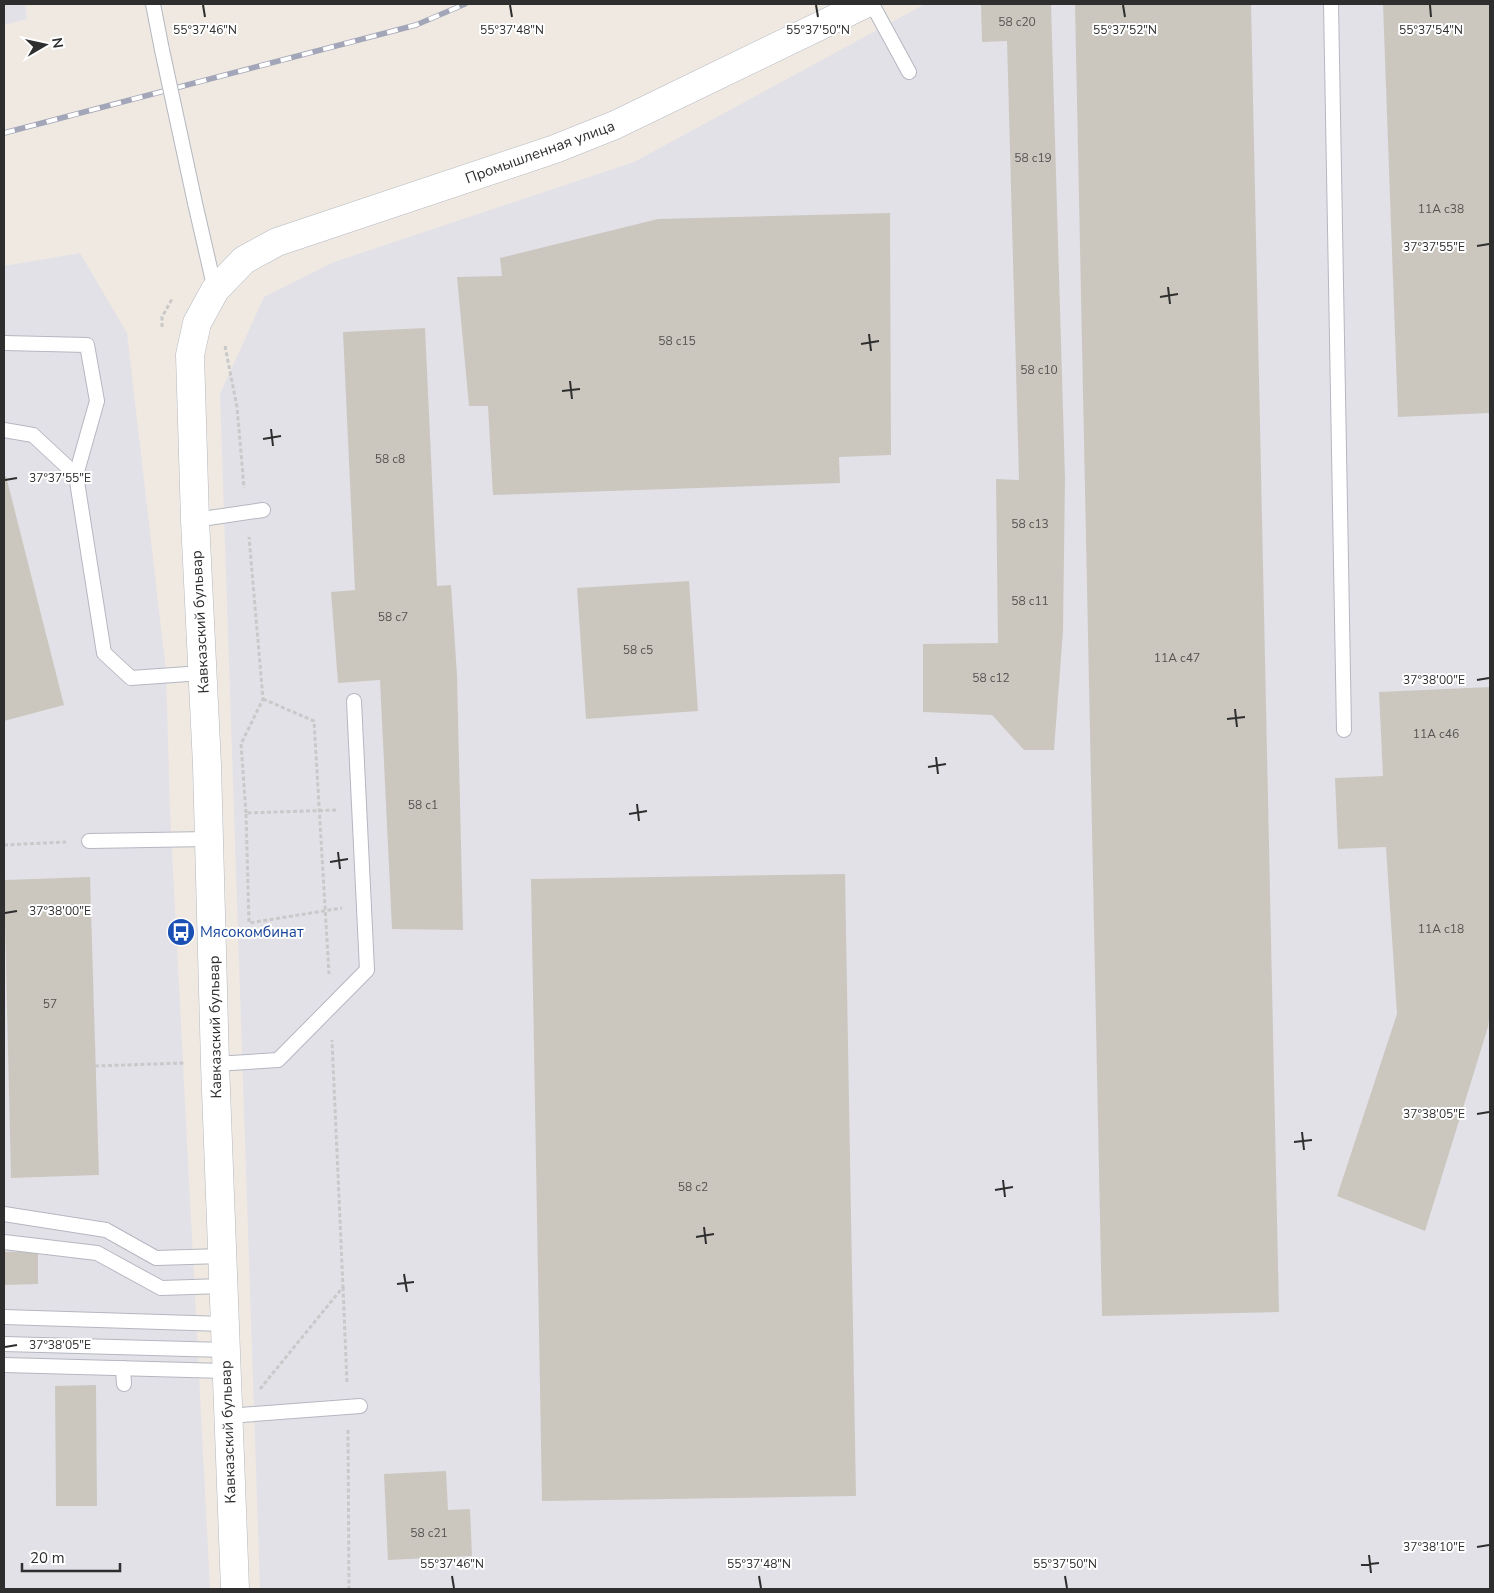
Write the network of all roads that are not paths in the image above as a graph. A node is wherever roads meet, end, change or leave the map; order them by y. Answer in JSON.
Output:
{"nodes":[{"id":1,"x":153,"y":4,"type":"edge"},
{"id":2,"x":865,"y":4,"type":"edge"},
{"id":3,"x":872,"y":4,"type":"edge"},
{"id":4,"x":1331,"y":4,"type":"edge"},
{"id":5,"x":910,"y":72,"type":"dead end"},
{"id":6,"x":215,"y":290,"type":"junction"},
{"id":7,"x":4,"y":343,"type":"edge"},
{"id":8,"x":4,"y":430,"type":"edge"},
{"id":9,"x":76,"y":475,"type":"junction"},
{"id":10,"x":263,"y":510,"type":"dead end"},
{"id":11,"x":195,"y":520,"type":"junction"},
{"id":12,"x":202,"y":673,"type":"junction"},
{"id":13,"x":354,"y":701,"type":"dead end"},
{"id":14,"x":1344,"y":730,"type":"dead end"},
{"id":15,"x":209,"y":839,"type":"junction"},
{"id":16,"x":89,"y":841,"type":"road end"},
{"id":17,"x":204,"y":1063,"type":"junction"},
{"id":18,"x":4,"y":1214,"type":"edge"},
{"id":19,"x":4,"y":1242,"type":"edge"},
{"id":20,"x":222,"y":1256,"type":"junction"},
{"id":21,"x":223,"y":1286,"type":"junction"},
{"id":22,"x":4,"y":1317,"type":"edge"},
{"id":23,"x":4,"y":1344,"type":"edge"},
{"id":24,"x":225,"y":1348,"type":"junction"},
{"id":25,"x":4,"y":1365,"type":"edge"},
{"id":26,"x":123,"y":1368,"type":"junction"},
{"id":27,"x":124,"y":1384,"type":"dead end"},
{"id":28,"x":354,"y":1406,"type":"road end"},
{"id":29,"x":228,"y":1416,"type":"junction"},
{"id":30,"x":235,"y":1589,"type":"edge"}],
"edges":[{"from":1,"to":6,"type":"lane","bridge":true},
{"from":2,"to":6,"type":"street","name":"Промышленная улица"},
{"from":3,"to":5,"type":"lane"},
{"from":4,"to":14,"type":"lane"},
{"from":6,"to":11,"type":"street","name":"Кавказский бульвар"},
{"from":7,"to":9,"type":"lane"},
{"from":8,"to":9,"type":"lane"},
{"from":9,"to":12,"type":"lane"},
{"from":10,"to":11,"type":"lane"},
{"from":11,"to":12,"type":"street","name":"Кавказский бульвар"},
{"from":12,"to":15,"type":"street","name":"Кавказский бульвар"},
{"from":13,"to":17,"type":"lane"},
{"from":15,"to":16,"type":"lane"},
{"from":15,"to":17,"type":"street","name":"Кавказский бульвар"},
{"from":17,"to":20,"type":"street","name":"Кавказский бульвар"},
{"from":18,"to":20,"type":"lane"},
{"from":19,"to":21,"type":"lane"},
{"from":20,"to":21,"type":"street","name":"Кавказский бульвар"},
{"from":21,"to":24,"type":"street","name":"Кавказский бульвар"},
{"from":22,"to":24,"type":"lane"},
{"from":23,"to":24,"type":"lane"},
{"from":24,"to":26,"type":"lane"},
{"from":24,"to":29,"type":"street","name":"Кавказский бульвар"},
{"from":25,"to":26,"type":"lane"},
{"from":26,"to":27,"type":"lane"},
{"from":28,"to":29,"type":"lane"},
{"from":29,"to":30,"type":"street","name":"Кавказский бульвар"}]}
